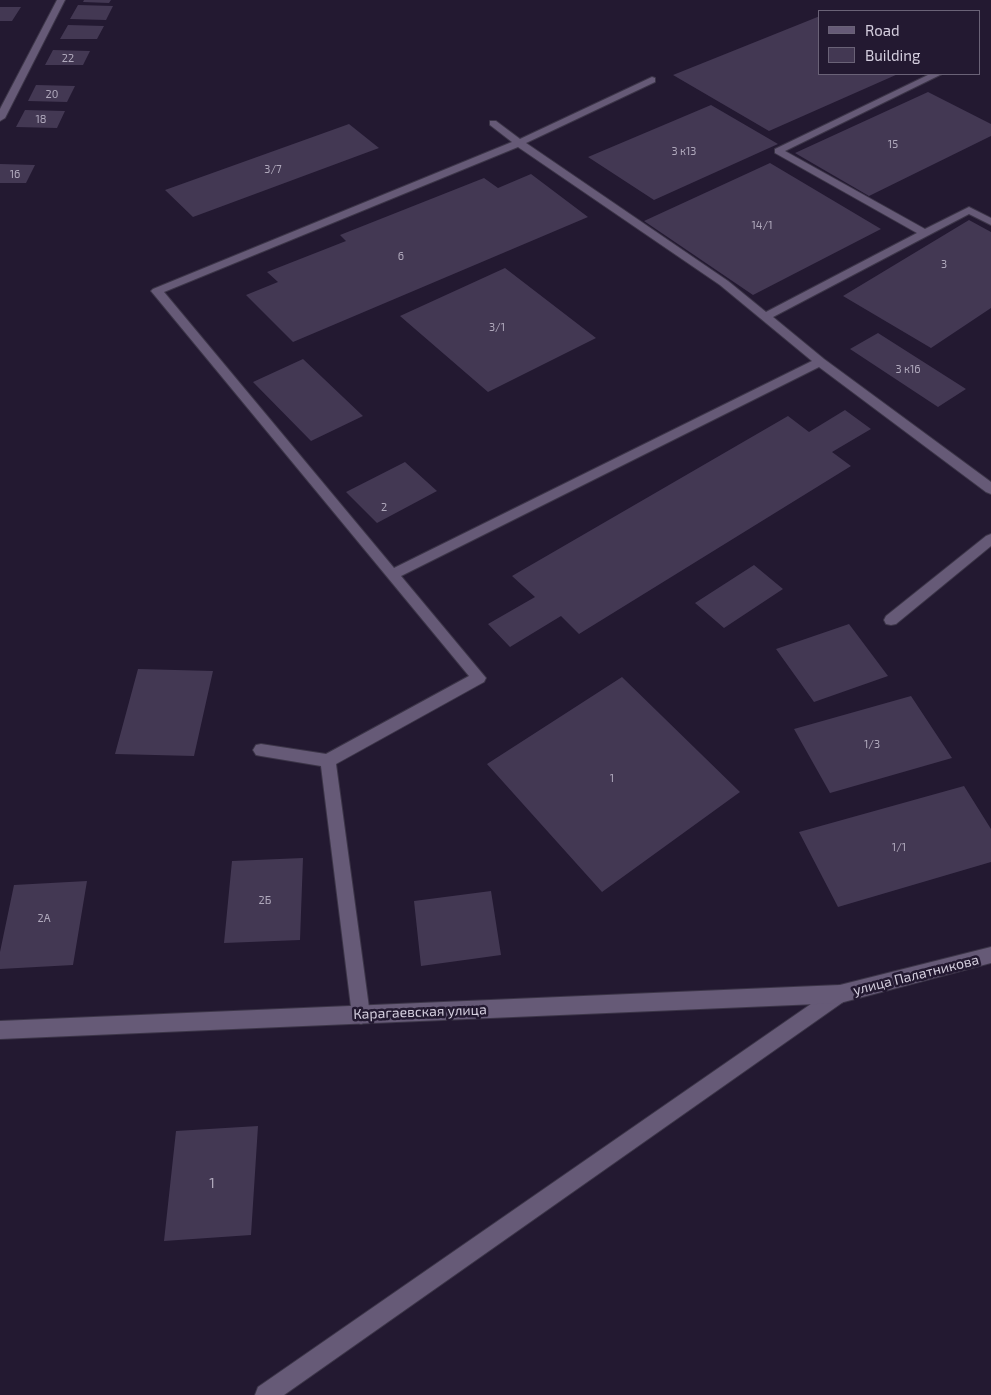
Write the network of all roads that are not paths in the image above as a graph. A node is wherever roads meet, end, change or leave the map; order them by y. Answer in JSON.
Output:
{"nodes":[{"id":1,"x":61,"y":0,"type":"edge"},
{"id":2,"x":935,"y":75,"type":"edge"},
{"id":3,"x":652,"y":80,"type":"dead end"},
{"id":4,"x":0,"y":118,"type":"edge"},
{"id":5,"x":493,"y":123,"type":"dead end"},
{"id":6,"x":519,"y":143,"type":"junction"},
{"id":7,"x":991,"y":222,"type":"edge"},
{"id":8,"x":924,"y":233,"type":"junction"},
{"id":9,"x":766,"y":316,"type":"junction"},
{"id":10,"x":820,"y":362,"type":"junction"},
{"id":11,"x":991,"y":489,"type":"edge"},
{"id":12,"x":991,"y":539,"type":"edge"},
{"id":13,"x":392,"y":575,"type":"junction"},
{"id":14,"x":891,"y":620,"type":"dead end"},
{"id":15,"x":261,"y":750,"type":"dead end"},
{"id":16,"x":328,"y":761,"type":"junction"},
{"id":17,"x":991,"y":955,"type":"edge"},
{"id":18,"x":840,"y":994,"type":"junction"},
{"id":19,"x":361,"y":1015,"type":"junction"},
{"id":20,"x":0,"y":1030,"type":"edge"},
{"id":21,"x":266,"y":1395,"type":"edge"}],
"edges":[{"from":1,"to":4,"type":"street"},
{"from":2,"to":8,"type":"street"},
{"from":3,"to":6,"type":"street"},
{"from":5,"to":6,"type":"street"},
{"from":6,"to":9,"type":"street"},
{"from":6,"to":13,"type":"street"},
{"from":7,"to":8,"type":"street"},
{"from":8,"to":9,"type":"street"},
{"from":9,"to":10,"type":"street"},
{"from":10,"to":11,"type":"street"},
{"from":10,"to":13,"type":"street"},
{"from":12,"to":14,"type":"street"},
{"from":13,"to":16,"type":"street"},
{"from":15,"to":16,"type":"street"},
{"from":16,"to":19,"type":"street"},
{"from":17,"to":18,"type":"street","name":"улица Палатникова"},
{"from":18,"to":19,"type":"street","name":"Карагаевская улица"},
{"from":18,"to":21,"type":"street"},
{"from":19,"to":20,"type":"street","name":"Карагаевская улица"}]}
